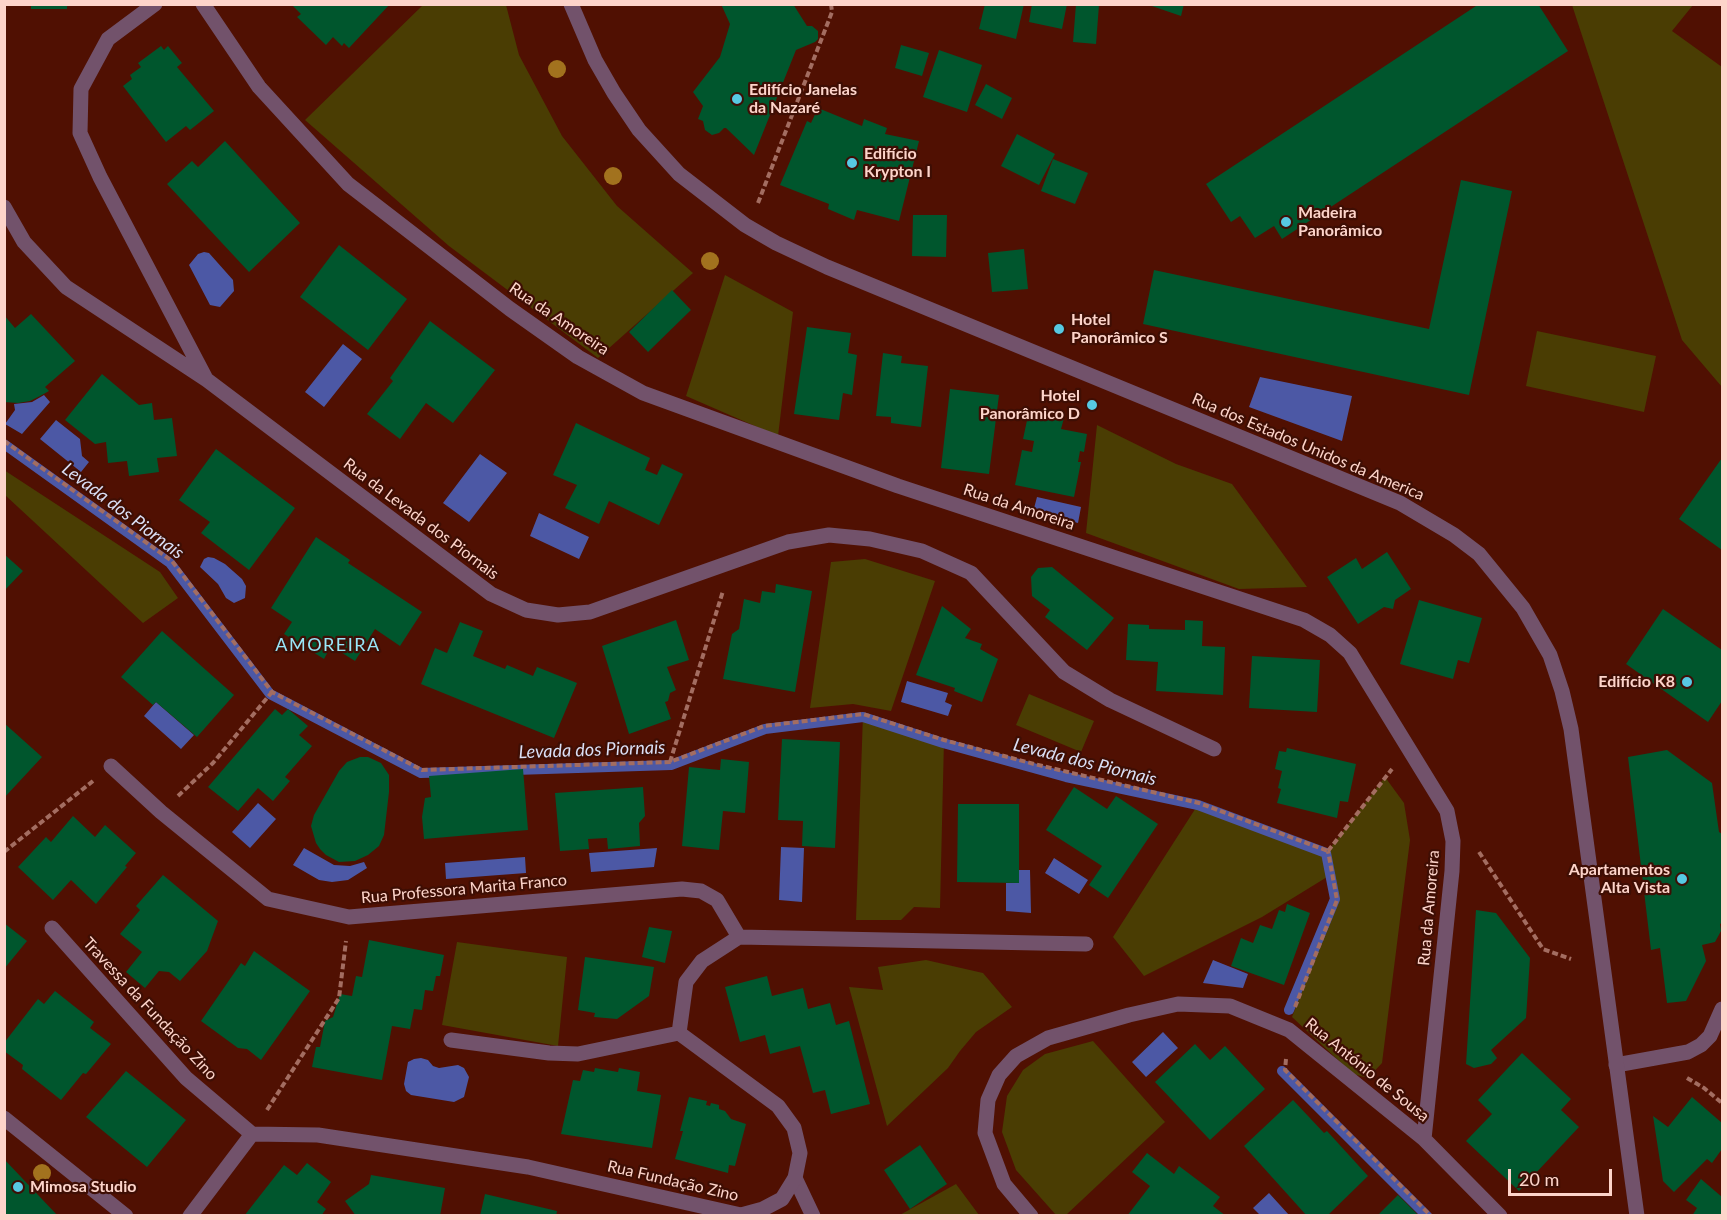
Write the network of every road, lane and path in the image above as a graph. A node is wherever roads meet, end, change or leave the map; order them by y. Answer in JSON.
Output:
{"nodes":[{"id":1,"x":155,"y":4,"type":"edge"},
{"id":2,"x":203,"y":4,"type":"edge"},
{"id":3,"x":571,"y":4,"type":"edge"},
{"id":4,"x":831,"y":4,"type":"edge"},
{"id":5,"x":757,"y":205,"type":"dead end"},
{"id":6,"x":4,"y":207,"type":"edge"},
{"id":7,"x":207,"y":380,"type":"junction"},
{"id":8,"x":4,"y":441,"type":"edge"},
{"id":9,"x":724,"y":587,"type":"dead end"},
{"id":10,"x":272,"y":692,"type":"junction"},
{"id":11,"x":1214,"y":749,"type":"dead end"},
{"id":12,"x":1409,"y":749,"type":"junction"},
{"id":13,"x":670,"y":762,"type":"junction"},
{"id":14,"x":111,"y":766,"type":"joint"},
{"id":15,"x":177,"y":798,"type":"dead end"},
{"id":16,"x":1476,"y":849,"type":"dead end"},
{"id":17,"x":1328,"y":851,"type":"junction"},
{"id":18,"x":4,"y":852,"type":"edge"},
{"id":19,"x":349,"y":917,"type":"junction"},
{"id":20,"x":52,"y":928,"type":"dead end"},
{"id":21,"x":739,"y":937,"type":"junction"},
{"id":22,"x":1086,"y":944,"type":"dead end"},
{"id":23,"x":1572,"y":959,"type":"dead end"},
{"id":24,"x":1722,"y":1009,"type":"edge"},
{"id":25,"x":1289,"y":1030,"type":"junction"},
{"id":26,"x":679,"y":1033,"type":"junction"},
{"id":27,"x":450,"y":1040,"type":"dead end"},
{"id":28,"x":1616,"y":1065,"type":"junction"},
{"id":29,"x":1680,"y":1078,"type":"dead end"},
{"id":30,"x":1722,"y":1104,"type":"edge"},
{"id":31,"x":4,"y":1118,"type":"edge"},
{"id":32,"x":252,"y":1134,"type":"junction"},
{"id":33,"x":1424,"y":1139,"type":"junction"},
{"id":34,"x":795,"y":1178,"type":"junction"},
{"id":35,"x":126,"y":1215,"type":"edge"},
{"id":36,"x":190,"y":1215,"type":"edge"},
{"id":37,"x":813,"y":1215,"type":"edge"},
{"id":38,"x":1031,"y":1215,"type":"edge"},
{"id":39,"x":1431,"y":1215,"type":"edge"},
{"id":40,"x":1500,"y":1215,"type":"edge"},
{"id":41,"x":1637,"y":1215,"type":"edge"}],
"edges":[{"from":1,"to":7,"type":"street","name":"Rua da Levada dos Piornais"},
{"from":2,"to":12,"type":"street","name":"Rua da Amoreira"},
{"from":3,"to":28,"type":"street","name":"Rua dos Estados Unidos da America"},
{"from":4,"to":5,"type":"path"},
{"from":6,"to":7,"type":"street"},
{"from":7,"to":11,"type":"street","name":"Rua da Levada dos Piornais"},
{"from":8,"to":10,"type":"path"},
{"from":9,"to":13,"type":"path"},
{"from":10,"to":13,"type":"path"},
{"from":10,"to":15,"type":"path"},
{"from":12,"to":17,"type":"path"},
{"from":12,"to":33,"type":"street","name":"Rua da Amoreira"},
{"from":13,"to":17,"type":"path"},
{"from":14,"to":18,"type":"path"},
{"from":14,"to":19,"type":"street","name":"Rua Professora Marita Franco"},
{"from":16,"to":23,"type":"path"},
{"from":17,"to":25,"type":"path"},
{"from":19,"to":21,"type":"street","name":"Rua Professora Marita Franco"},
{"from":19,"to":32,"type":"path"},
{"from":20,"to":32,"type":"street","name":"Travessa da Fundação Zino"},
{"from":21,"to":22,"type":"street"},
{"from":21,"to":26,"type":"street"},
{"from":24,"to":28,"type":"street"},
{"from":25,"to":33,"type":"street","name":"Rua António de Sousa"},
{"from":25,"to":38,"type":"street","name":"Rua António de Sousa"},
{"from":25,"to":39,"type":"path"},
{"from":26,"to":27,"type":"street"},
{"from":26,"to":34,"type":"street","name":"Rua Fundação Zino"},
{"from":28,"to":41,"type":"street","name":"Rua dos Estados Unidos da America"},
{"from":29,"to":30,"type":"path"},
{"from":31,"to":35,"type":"street"},
{"from":32,"to":34,"type":"street","name":"Rua Fundação Zino"},
{"from":32,"to":36,"type":"street"},
{"from":33,"to":40,"type":"street"},
{"from":34,"to":37,"type":"street"}]}
